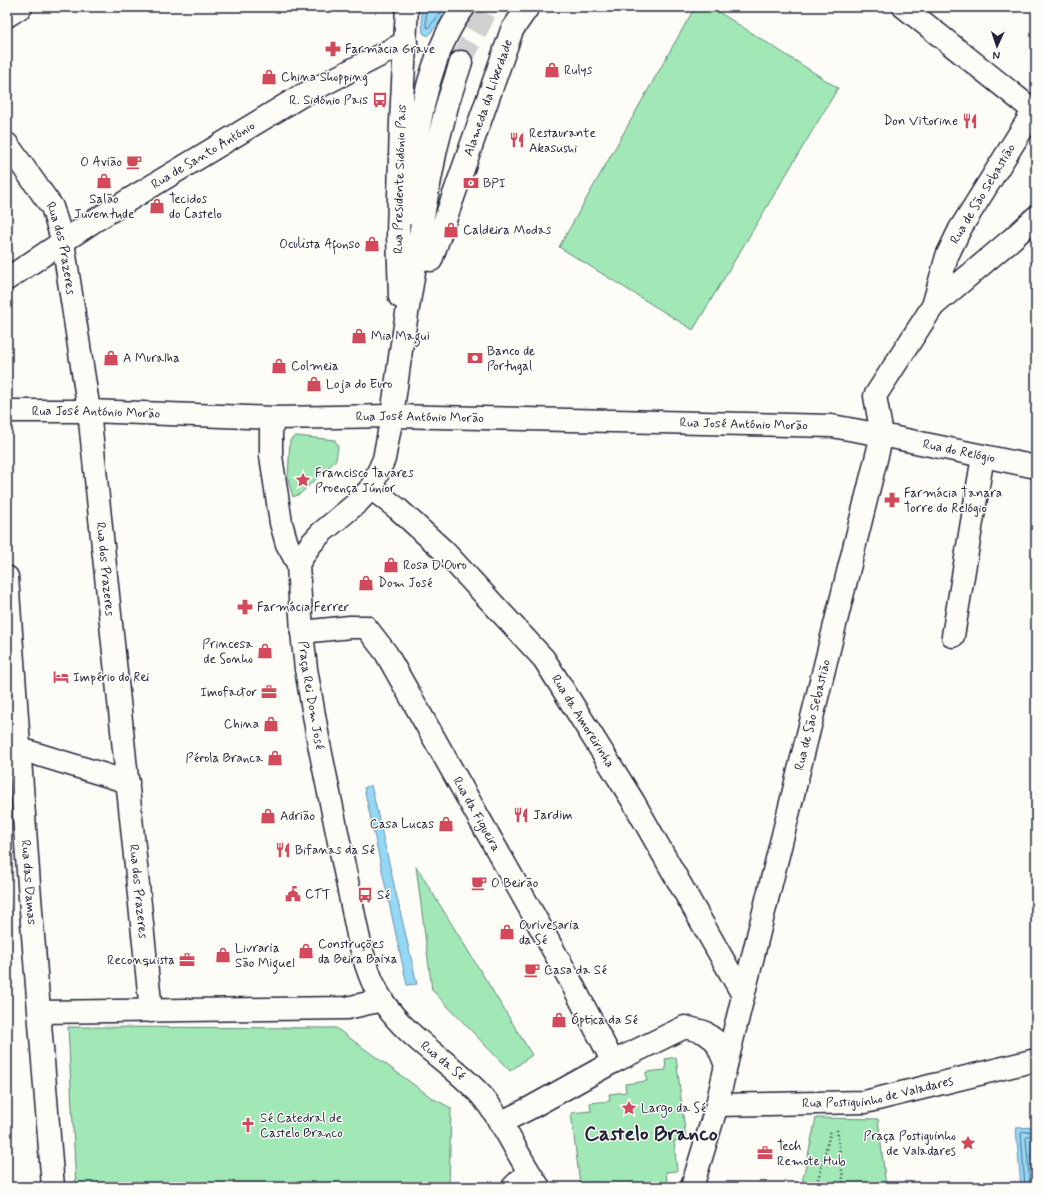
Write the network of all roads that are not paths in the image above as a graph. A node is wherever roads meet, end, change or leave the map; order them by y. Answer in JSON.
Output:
{"nodes":[{"id":1,"x":21,"y":7,"type":"edge"},
{"id":2,"x":407,"y":7,"type":"edge"},
{"id":3,"x":464,"y":7,"type":"edge"},
{"id":4,"x":528,"y":7,"type":"edge"},
{"id":5,"x":904,"y":7,"type":"edge"},
{"id":6,"x":7,"y":16,"type":"edge"},
{"id":7,"x":406,"y":42,"type":"junction"},
{"id":8,"x":461,"y":62,"type":"tunnel mouth"},
{"id":9,"x":1035,"y":109,"type":"edge"},
{"id":10,"x":7,"y":144,"type":"edge"},
{"id":11,"x":1036,"y":216,"type":"edge"},
{"id":12,"x":63,"y":242,"type":"junction"},
{"id":13,"x":431,"y":260,"type":"dead end"},
{"id":14,"x":7,"y":279,"type":"edge"},
{"id":15,"x":412,"y":285,"type":"junction"},
{"id":16,"x":932,"y":306,"type":"junction"},
{"id":17,"x":401,"y":350,"type":"junction"},
{"id":18,"x":7,"y":411,"type":"edge"},
{"id":19,"x":89,"y":411,"type":"junction"},
{"id":20,"x":392,"y":416,"type":"junction"},
{"id":21,"x":275,"y":418,"type":"junction"},
{"id":22,"x":882,"y":435,"type":"junction"},
{"id":23,"x":983,"y":456,"type":"junction"},
{"id":24,"x":1036,"y":467,"type":"edge"},
{"id":25,"x":371,"y":488,"type":"junction"},
{"id":26,"x":298,"y":564,"type":"junction"},
{"id":27,"x":7,"y":577,"type":"edge"},
{"id":28,"x":302,"y":632,"type":"junction"},
{"id":29,"x":953,"y":636,"type":"dead end"},
{"id":30,"x":14,"y":747,"type":"edge"},
{"id":31,"x":128,"y":782,"type":"junction"},
{"id":32,"x":743,"y":995,"type":"junction"},
{"id":33,"x":382,"y":1000,"type":"junction"},
{"id":34,"x":151,"y":1011,"type":"junction"},
{"id":35,"x":40,"y":1012,"type":"junction"},
{"id":36,"x":1036,"y":1060,"type":"edge"},
{"id":37,"x":613,"y":1062,"type":"junction"},
{"id":38,"x":726,"y":1065,"type":"junction"},
{"id":39,"x":717,"y":1105,"type":"junction"},
{"id":40,"x":500,"y":1123,"type":"junction"},
{"id":41,"x":527,"y":1182,"type":"edge"},
{"id":42,"x":53,"y":1187,"type":"edge"},
{"id":43,"x":692,"y":1187,"type":"edge"}],
"edges":[{"from":1,"to":6,"type":"street"},
{"from":2,"to":7,"type":"street","name":"Rua Presidente Sidónio Pais"},
{"from":3,"to":15,"type":"street"},
{"from":4,"to":13,"type":"street","name":"Alameda da Liberdade"},
{"from":5,"to":9,"type":"street"},
{"from":7,"to":12,"type":"street","name":"Rua de Santo António"},
{"from":7,"to":17,"type":"street","name":"Rua Presidente Sidónio Pais"},
{"from":8,"to":15,"type":"street"},
{"from":9,"to":16,"type":"street","name":"Rua de São Sebastião"},
{"from":10,"to":12,"type":"street","name":"Rua dos Prazeres"},
{"from":11,"to":16,"type":"street"},
{"from":12,"to":14,"type":"street","name":"Rua de Santo António"},
{"from":12,"to":19,"type":"street","name":"Rua dos Prazeres"},
{"from":15,"to":17,"type":"street"},
{"from":16,"to":22,"type":"street","name":"Rua de São Sebastião"},
{"from":17,"to":20,"type":"street"},
{"from":18,"to":19,"type":"street","name":"Rua José António Morão"},
{"from":19,"to":21,"type":"street","name":"Rua José António Morão"},
{"from":19,"to":31,"type":"street","name":"Rua dos Prazeres"},
{"from":20,"to":21,"type":"street","name":"Rua José António Morão"},
{"from":20,"to":22,"type":"street","name":"Rua José António Morão"},
{"from":20,"to":25,"type":"street"},
{"from":21,"to":26,"type":"street"},
{"from":22,"to":23,"type":"street","name":"Rua do Relógio"},
{"from":22,"to":32,"type":"street","name":"Rua de São Sebastião"},
{"from":23,"to":24,"type":"street","name":"Rua do Relógio"},
{"from":23,"to":29,"type":"street"},
{"from":25,"to":26,"type":"street"},
{"from":25,"to":32,"type":"street","name":"Rua da Amoreirinha"},
{"from":26,"to":28,"type":"street","name":"Praça Rei Dom José"},
{"from":27,"to":30,"type":"street","name":"Rua das Damas"},
{"from":28,"to":33,"type":"street","name":"Praça Rei Dom José"},
{"from":28,"to":37,"type":"street","name":"Rua da Figueira"},
{"from":30,"to":31,"type":"street"},
{"from":30,"to":35,"type":"street","name":"Rua das Damas"},
{"from":31,"to":34,"type":"street","name":"Rua dos Prazeres"},
{"from":32,"to":38,"type":"street","name":"Rua de São Sebastião"},
{"from":33,"to":34,"type":"street"},
{"from":33,"to":40,"type":"street","name":"Rua da Sé"},
{"from":34,"to":35,"type":"street"},
{"from":35,"to":42,"type":"street","name":"Rua das Damas"},
{"from":36,"to":39,"type":"street","name":"Rua Postiguinho de Valadares"},
{"from":37,"to":38,"type":"street"},
{"from":37,"to":40,"type":"street"},
{"from":38,"to":39,"type":"street"},
{"from":39,"to":43,"type":"street"},
{"from":40,"to":41,"type":"street"}]}
